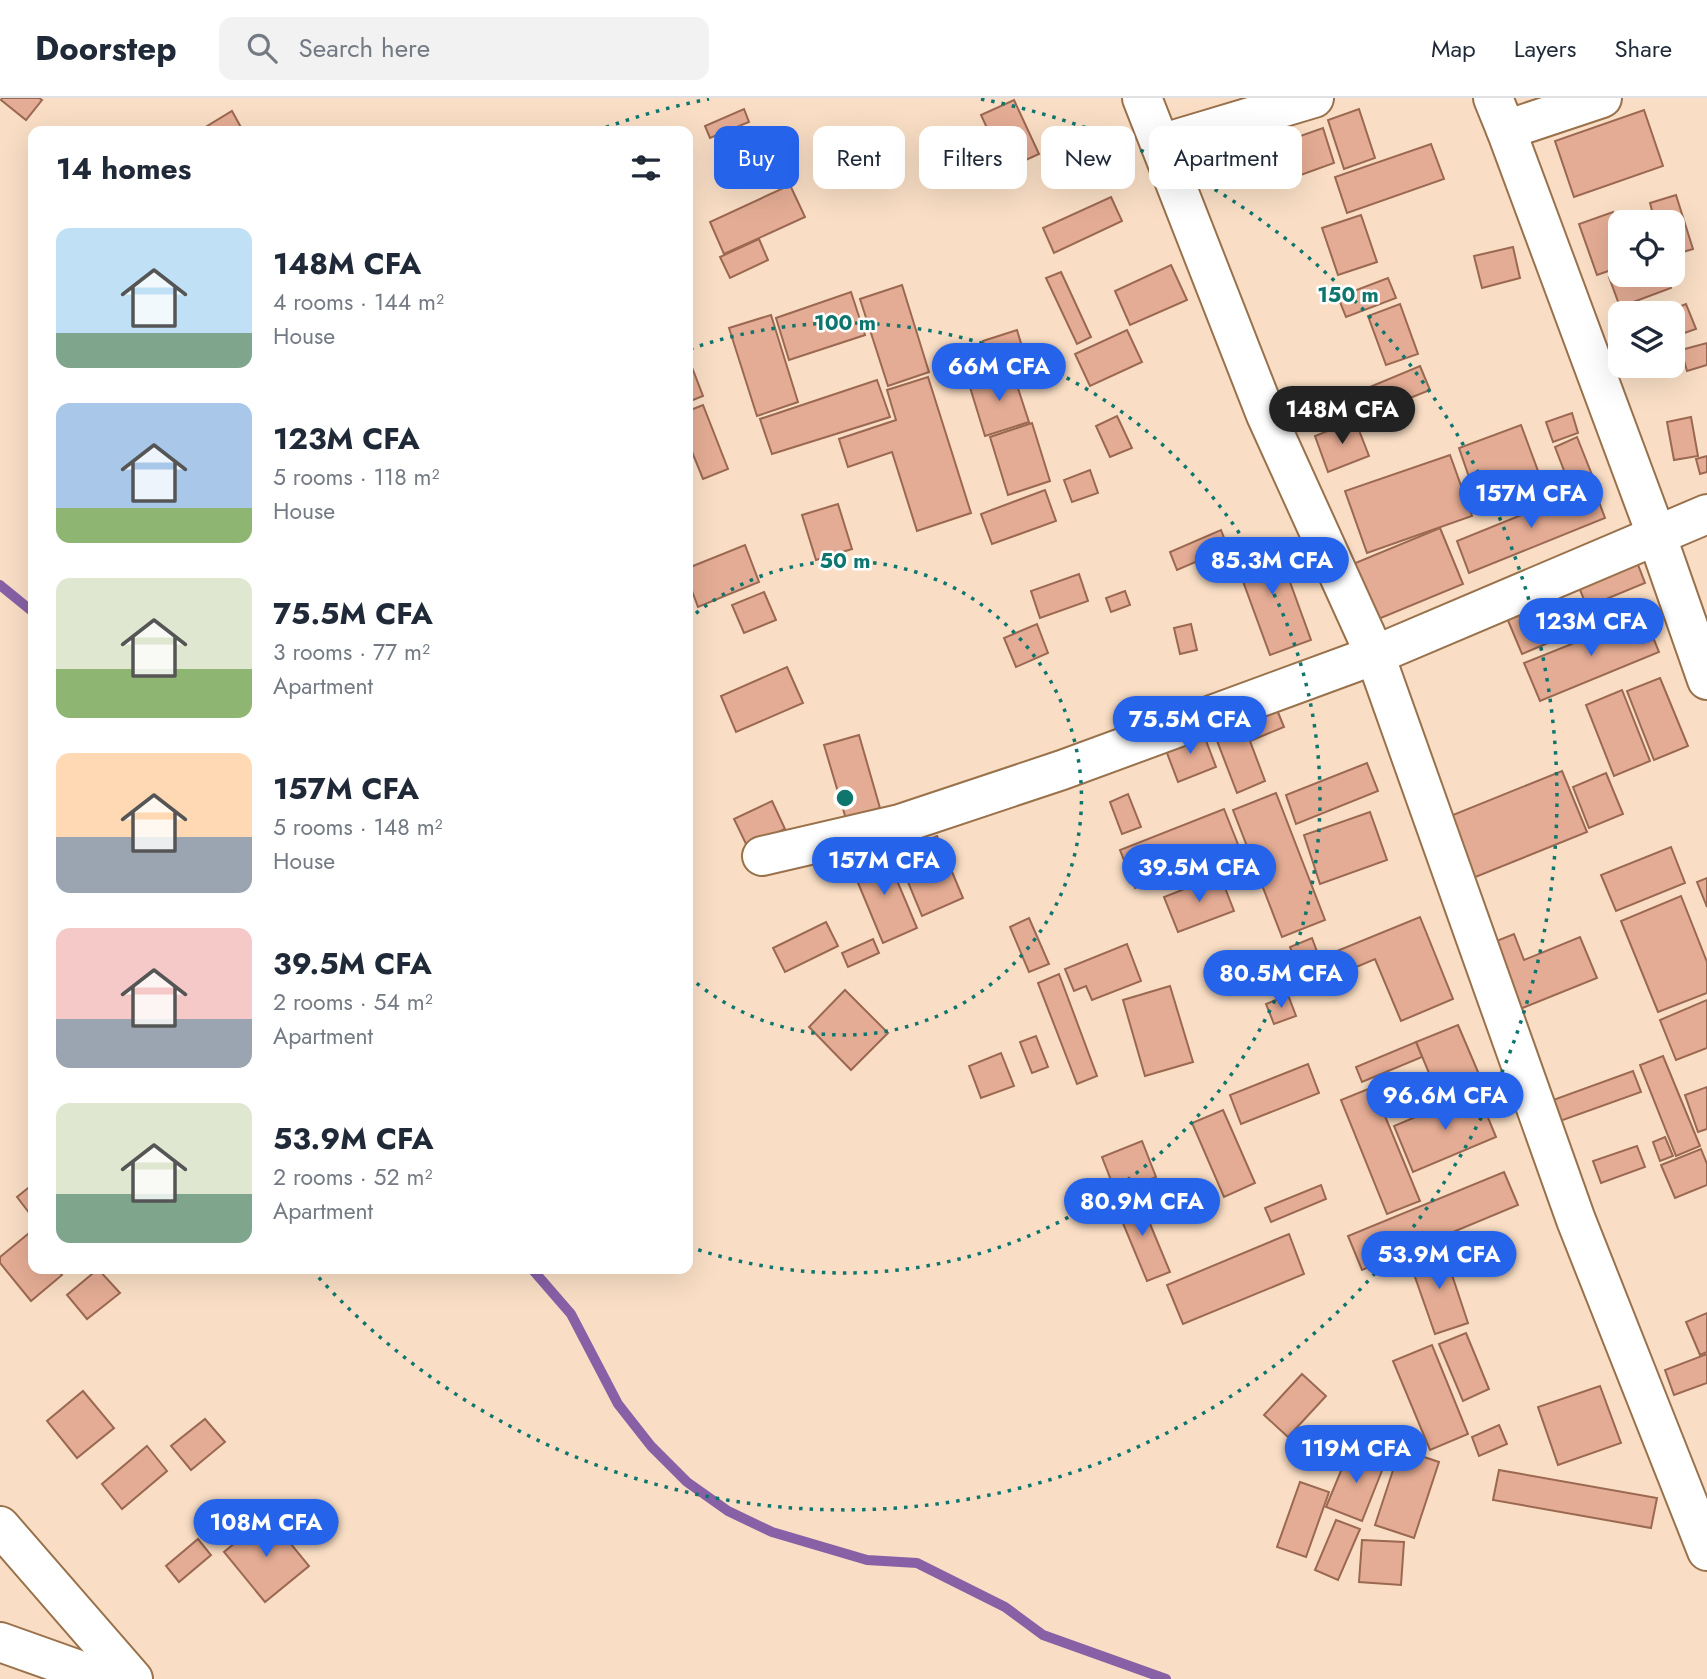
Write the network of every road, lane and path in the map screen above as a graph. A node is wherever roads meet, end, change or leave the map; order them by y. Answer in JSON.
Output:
{"nodes":[{"id":1,"x":1142,"y":98,"type":"edge"},
{"id":2,"x":1314,"y":98,"type":"edge"},
{"id":3,"x":1602,"y":98,"type":"edge"},
{"id":4,"x":1500,"y":114,"type":"edge"},
{"id":5,"x":1153,"y":126,"type":"edge"},
{"id":6,"x":1220,"y":126,"type":"edge"},
{"id":7,"x":1178,"y":189,"type":"edge"},
{"id":8,"x":1707,"y":514,"type":"edge"},
{"id":9,"x":1656,"y":534,"type":"junction"},
{"id":10,"x":1374,"y":655,"type":"junction"},
{"id":11,"x":1707,"y":680,"type":"edge"},
{"id":12,"x":762,"y":856,"type":"dead end"},
{"id":13,"x":0,"y":1526,"type":"edge"},
{"id":14,"x":1707,"y":1551,"type":"edge"},
{"id":15,"x":0,"y":1642,"type":"edge"},
{"id":16,"x":104,"y":1679,"type":"edge"},
{"id":17,"x":133,"y":1679,"type":"edge"}],
"edges":[{"from":1,"to":5,"type":"street"},
{"from":2,"to":6,"type":"street"},
{"from":3,"to":4,"type":"street"},
{"from":4,"to":9,"type":"street"},
{"from":7,"to":10,"type":"street"},
{"from":8,"to":9,"type":"street"},
{"from":9,"to":10,"type":"street"},
{"from":9,"to":11,"type":"street"},
{"from":10,"to":12,"type":"street"},
{"from":10,"to":14,"type":"street"},
{"from":13,"to":17,"type":"street"},
{"from":15,"to":16,"type":"street"}]}
